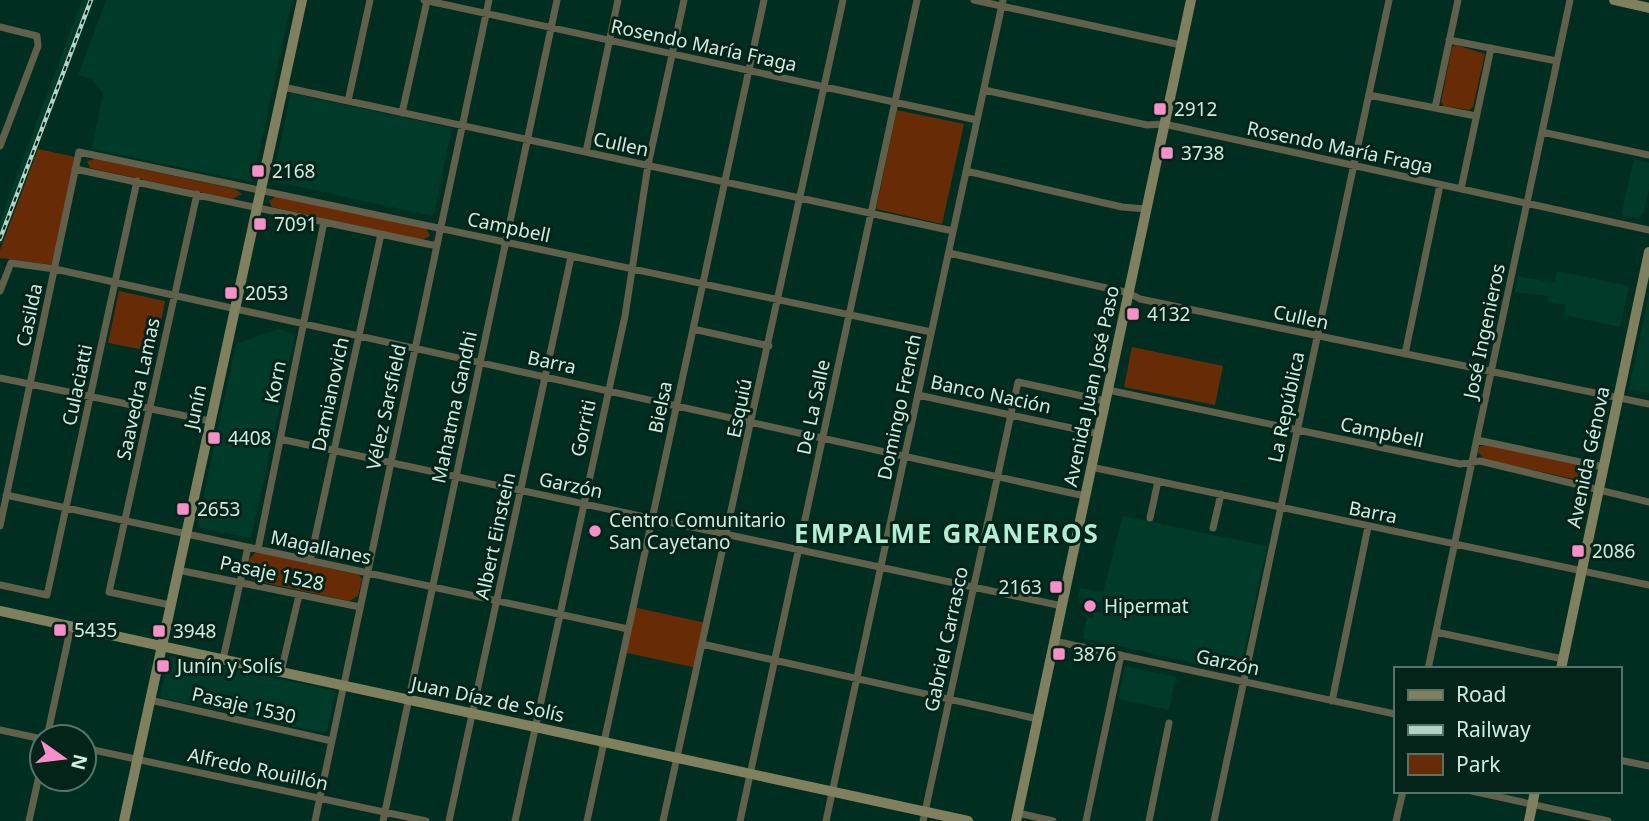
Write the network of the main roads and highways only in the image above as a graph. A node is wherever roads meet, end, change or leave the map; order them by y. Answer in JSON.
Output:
{"nodes":[{"id":1,"x":302,"y":0,"type":"edge"},
{"id":2,"x":1191,"y":0,"type":"edge"},
{"id":3,"x":1614,"y":0,"type":"edge"},
{"id":4,"x":1649,"y":8,"type":"edge"},
{"id":5,"x":1649,"y":252,"type":"edge"},
{"id":6,"x":0,"y":611,"type":"edge"},
{"id":7,"x":161,"y":646,"type":"junction"},
{"id":8,"x":1562,"y":664,"type":"edge"},
{"id":9,"x":1535,"y":793,"type":"edge"},
{"id":10,"x":924,"y":816,"type":"edge"},
{"id":11,"x":1017,"y":817,"type":"edge"},
{"id":12,"x":124,"y":821,"type":"edge"},
{"id":13,"x":968,"y":821,"type":"edge"},
{"id":14,"x":1529,"y":821,"type":"edge"}],
"edges":[{"from":1,"to":7,"type":"main road","name":"Junín"},
{"from":2,"to":11,"type":"main road","name":"Avenida Juan José Paso"},
{"from":3,"to":4,"type":"main road"},
{"from":5,"to":8,"type":"main road","name":"Avenida Génova"},
{"from":6,"to":7,"type":"main road","name":"Juan Díaz de Solís"},
{"from":7,"to":10,"type":"main road","name":"Juan Díaz de Solís"},
{"from":7,"to":12,"type":"main road","name":"Junín"},
{"from":9,"to":14,"type":"main road"},
{"from":10,"to":13,"type":"main road","name":"Juan Díaz de Solís"}]}
